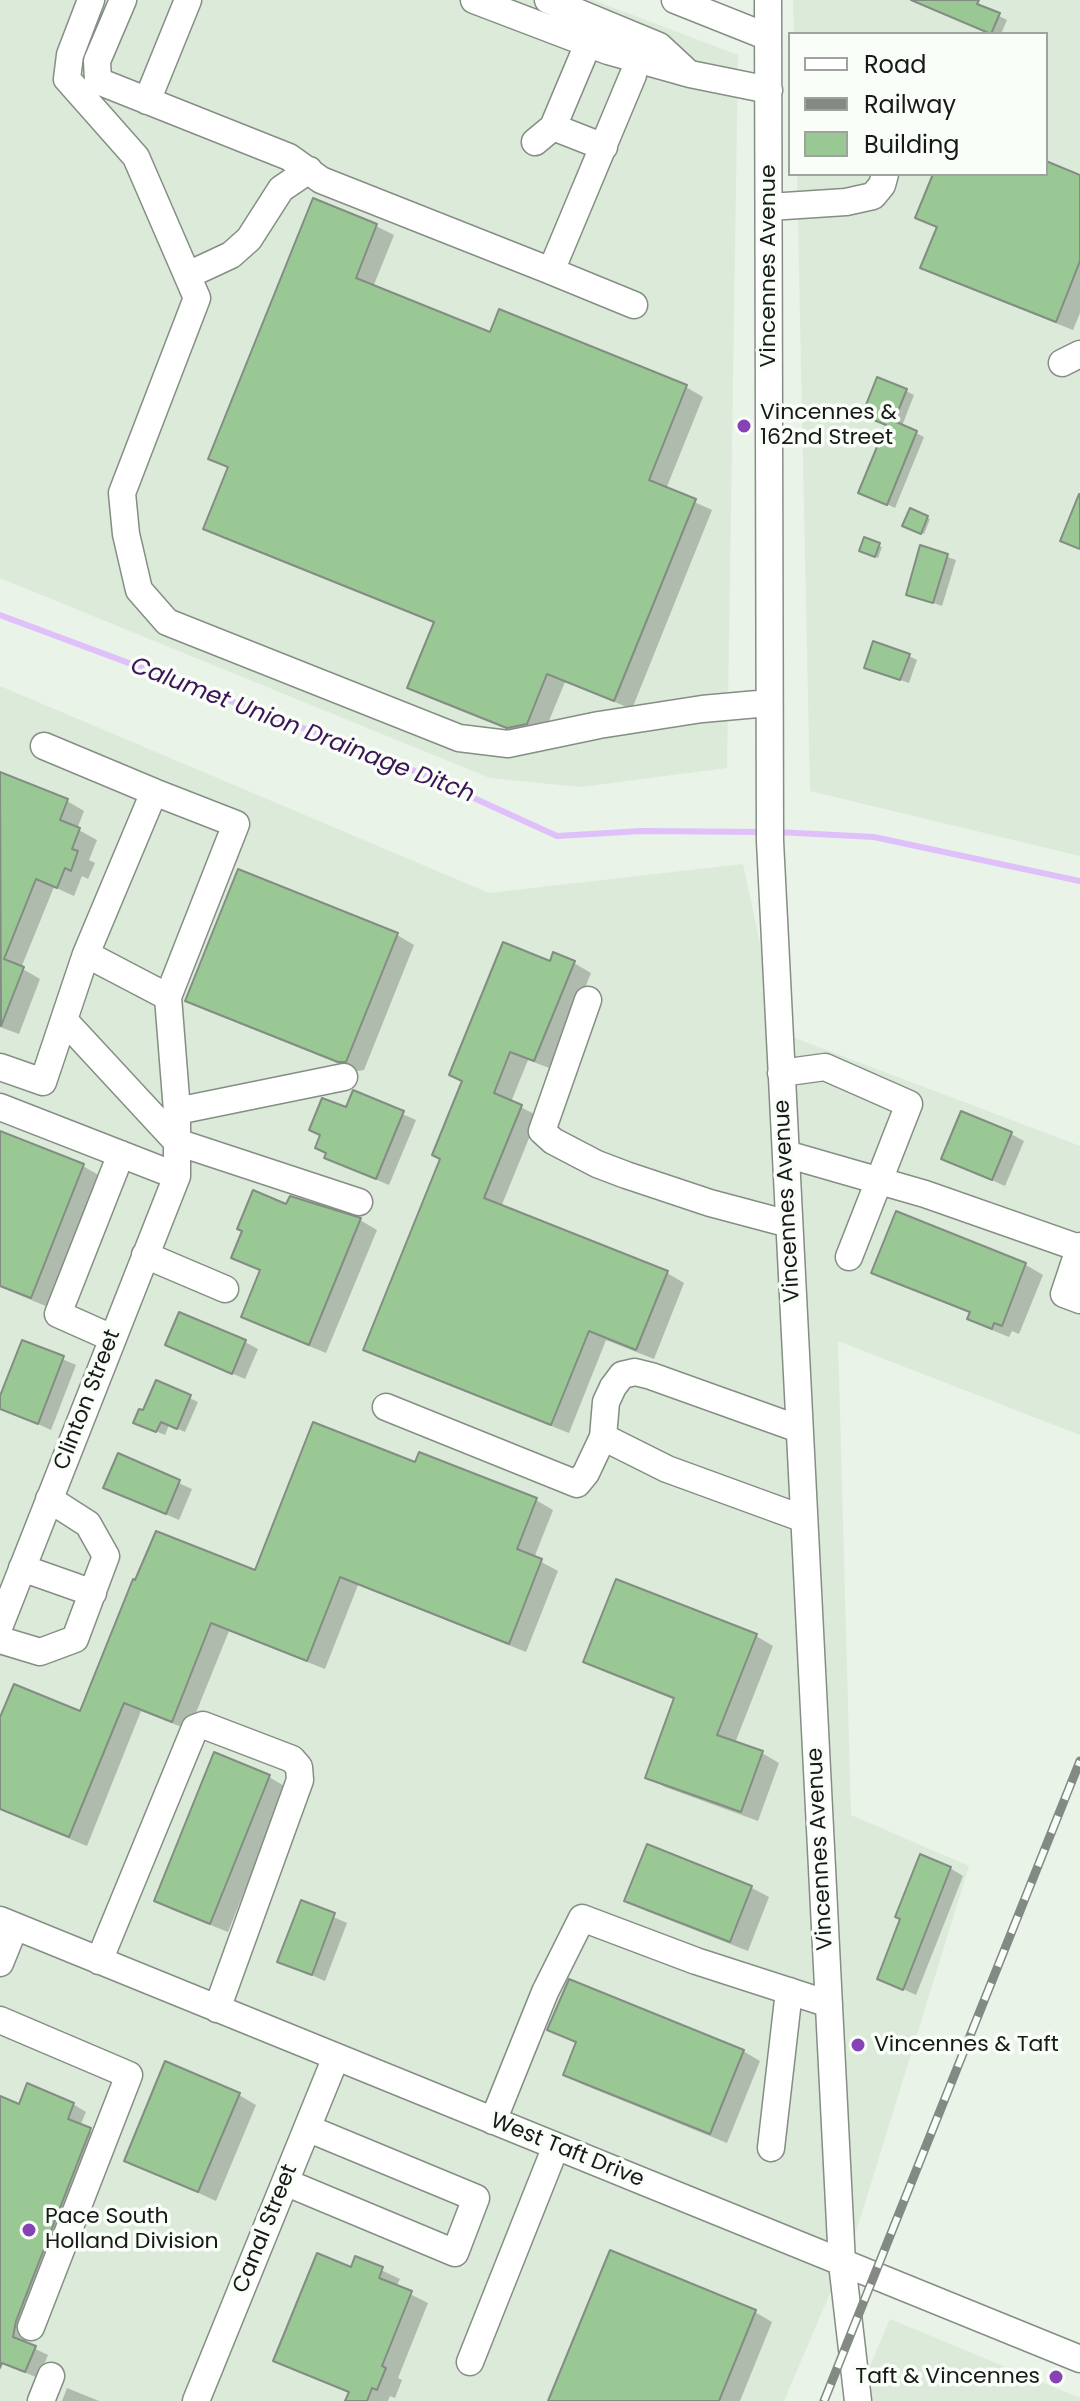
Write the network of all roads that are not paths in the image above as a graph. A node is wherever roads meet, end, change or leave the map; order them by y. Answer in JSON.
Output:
{"nodes":[{"id":1,"x":91,"y":0,"type":"edge"},
{"id":2,"x":123,"y":0,"type":"edge"},
{"id":3,"x":188,"y":0,"type":"edge"},
{"id":4,"x":474,"y":0,"type":"edge"},
{"id":5,"x":548,"y":0,"type":"edge"},
{"id":6,"x":675,"y":0,"type":"edge"},
{"id":7,"x":768,"y":0,"type":"edge"},
{"id":8,"x":768,"y":37,"type":"junction"},
{"id":9,"x":585,"y":50,"type":"junction"},
{"id":10,"x":690,"y":74,"type":"junction"},
{"id":11,"x":633,"y":75,"type":"junction"},
{"id":12,"x":769,"y":90,"type":"junction"},
{"id":13,"x":147,"y":101,"type":"junction"},
{"id":14,"x":604,"y":147,"type":"junction"},
{"id":15,"x":309,"y":170,"type":"junction"},
{"id":16,"x":884,"y":176,"type":"edge"},
{"id":17,"x":769,"y":207,"type":"junction"},
{"id":18,"x":551,"y":271,"type":"junction"},
{"id":19,"x":188,"y":275,"type":"junction"},
{"id":20,"x":634,"y":305,"type":"dead end"},
{"id":21,"x":769,"y":703,"type":"junction"},
{"id":22,"x":44,"y":746,"type":"dead end"},
{"id":23,"x":154,"y":792,"type":"junction"},
{"id":24,"x":86,"y":954,"type":"junction"},
{"id":25,"x":168,"y":997,"type":"junction"},
{"id":26,"x":588,"y":1000,"type":"dead end"},
{"id":27,"x":64,"y":1020,"type":"junction"},
{"id":28,"x":0,"y":1067,"type":"edge"},
{"id":29,"x":781,"y":1073,"type":"junction"},
{"id":30,"x":344,"y":1077,"type":"dead end"},
{"id":31,"x":0,"y":1107,"type":"edge"},
{"id":32,"x":177,"y":1111,"type":"junction"},
{"id":33,"x":177,"y":1142,"type":"junction"},
{"id":34,"x":121,"y":1154,"type":"junction"},
{"id":35,"x":786,"y":1154,"type":"junction"},
{"id":36,"x":177,"y":1176,"type":"junction"},
{"id":37,"x":879,"y":1179,"type":"junction"},
{"id":38,"x":359,"y":1202,"type":"dead end"},
{"id":39,"x":789,"y":1224,"type":"junction"},
{"id":40,"x":1080,"y":1247,"type":"edge"},
{"id":41,"x":145,"y":1255,"type":"junction"},
{"id":42,"x":849,"y":1257,"type":"dead end"},
{"id":43,"x":225,"y":1289,"type":"dead end"},
{"id":44,"x":1080,"y":1300,"type":"edge"},
{"id":45,"x":112,"y":1338,"type":"junction"},
{"id":46,"x":386,"y":1407,"type":"dead end"},
{"id":47,"x":799,"y":1429,"type":"junction"},
{"id":48,"x":603,"y":1437,"type":"junction"},
{"id":49,"x":49,"y":1499,"type":"junction"},
{"id":50,"x":804,"y":1519,"type":"junction"},
{"id":51,"x":22,"y":1568,"type":"junction"},
{"id":52,"x":93,"y":1593,"type":"junction"},
{"id":53,"x":0,"y":1625,"type":"edge"},
{"id":54,"x":0,"y":1640,"type":"edge"},
{"id":55,"x":7,"y":1923,"type":"edge"},
{"id":56,"x":99,"y":1961,"type":"junction"},
{"id":57,"x":0,"y":1963,"type":"edge"},
{"id":58,"x":789,"y":1991,"type":"junction"},
{"id":59,"x":829,"y":2004,"type":"junction"},
{"id":60,"x":217,"y":2009,"type":"junction"},
{"id":61,"x":0,"y":2020,"type":"edge"},
{"id":62,"x":336,"y":2057,"type":"junction"},
{"id":63,"x":493,"y":2121,"type":"junction"},
{"id":64,"x":307,"y":2128,"type":"junction"},
{"id":65,"x":556,"y":2146,"type":"junction"},
{"id":66,"x":771,"y":2148,"type":"dead end"},
{"id":67,"x":285,"y":2182,"type":"junction"},
{"id":68,"x":842,"y":2263,"type":"junction"},
{"id":69,"x":31,"y":2327,"type":"dead end"},
{"id":70,"x":1080,"y":2359,"type":"edge"},
{"id":71,"x":470,"y":2362,"type":"dead end"},
{"id":72,"x":51,"y":2376,"type":"dead end"},
{"id":73,"x":41,"y":2401,"type":"edge"},
{"id":74,"x":196,"y":2401,"type":"edge"},
{"id":75,"x":858,"y":2401,"type":"edge"}],
"edges":[{"from":1,"to":19,"type":"street"},
{"from":2,"to":13,"type":"street"},
{"from":3,"to":13,"type":"street"},
{"from":4,"to":9,"type":"street"},
{"from":5,"to":10,"type":"street"},
{"from":6,"to":8,"type":"street"},
{"from":7,"to":8,"type":"street","name":"Vincennes Avenue"},
{"from":8,"to":12,"type":"street","name":"Vincennes Avenue"},
{"from":9,"to":10,"type":"street"},
{"from":9,"to":11,"type":"street"},
{"from":9,"to":14,"type":"street"},
{"from":10,"to":11,"type":"street"},
{"from":10,"to":12,"type":"street"},
{"from":11,"to":14,"type":"street"},
{"from":12,"to":17,"type":"street","name":"Vincennes Avenue"},
{"from":13,"to":15,"type":"street"},
{"from":14,"to":18,"type":"street"},
{"from":15,"to":18,"type":"street"},
{"from":15,"to":19,"type":"street"},
{"from":16,"to":17,"type":"street"},
{"from":17,"to":21,"type":"street","name":"Vincennes Avenue"},
{"from":18,"to":20,"type":"street"},
{"from":19,"to":21,"type":"street"},
{"from":21,"to":29,"type":"street","name":"Vincennes Avenue"},
{"from":22,"to":23,"type":"street"},
{"from":23,"to":24,"type":"street"},
{"from":23,"to":25,"type":"street"},
{"from":24,"to":25,"type":"street"},
{"from":24,"to":27,"type":"street"},
{"from":25,"to":32,"type":"street"},
{"from":26,"to":39,"type":"street"},
{"from":27,"to":28,"type":"street"},
{"from":27,"to":33,"type":"street"},
{"from":29,"to":35,"type":"street","name":"Vincennes Avenue"},
{"from":29,"to":37,"type":"street"},
{"from":30,"to":32,"type":"street"},
{"from":31,"to":34,"type":"street"},
{"from":32,"to":33,"type":"street"},
{"from":33,"to":36,"type":"street"},
{"from":33,"to":38,"type":"street"},
{"from":34,"to":36,"type":"street"},
{"from":34,"to":45,"type":"street"},
{"from":35,"to":37,"type":"street"},
{"from":35,"to":39,"type":"street","name":"Vincennes Avenue"},
{"from":36,"to":41,"type":"street","name":"Clinton Street"},
{"from":37,"to":40,"type":"street"},
{"from":37,"to":42,"type":"street"},
{"from":39,"to":47,"type":"street","name":"Vincennes Avenue"},
{"from":40,"to":44,"type":"street"},
{"from":41,"to":43,"type":"street"},
{"from":41,"to":45,"type":"street","name":"Clinton Street"},
{"from":45,"to":49,"type":"street","name":"Clinton Street"},
{"from":46,"to":48,"type":"street"},
{"from":47,"to":48,"type":"street"},
{"from":47,"to":50,"type":"street","name":"Vincennes Avenue"},
{"from":48,"to":50,"type":"street"},
{"from":49,"to":51,"type":"street","name":"Clinton Street"},
{"from":49,"to":52,"type":"street"},
{"from":50,"to":59,"type":"street","name":"Vincennes Avenue"},
{"from":51,"to":52,"type":"street"},
{"from":51,"to":53,"type":"street","name":"Clinton Street"},
{"from":52,"to":54,"type":"street"},
{"from":55,"to":56,"type":"street","name":"West Taft Drive"},
{"from":55,"to":57,"type":"street"},
{"from":56,"to":60,"type":"street","name":"West Taft Drive"},
{"from":56,"to":60,"type":"street"},
{"from":58,"to":59,"type":"street"},
{"from":58,"to":63,"type":"street"},
{"from":58,"to":66,"type":"street"},
{"from":59,"to":68,"type":"street","name":"Vincennes Avenue"},
{"from":60,"to":62,"type":"street","name":"West Taft Drive"},
{"from":61,"to":69,"type":"street"},
{"from":62,"to":63,"type":"street","name":"West Taft Drive"},
{"from":62,"to":64,"type":"street","name":"Canal Street"},
{"from":63,"to":65,"type":"street","name":"West Taft Drive"},
{"from":64,"to":67,"type":"street","name":"Canal Street"},
{"from":64,"to":67,"type":"street"},
{"from":65,"to":68,"type":"street","name":"West Taft Drive"},
{"from":65,"to":71,"type":"street"},
{"from":67,"to":74,"type":"street","name":"Canal Street"},
{"from":68,"to":70,"type":"street","name":"West Taft Drive"},
{"from":68,"to":75,"type":"street","name":"Vincennes Avenue"},
{"from":72,"to":73,"type":"street"}]}
